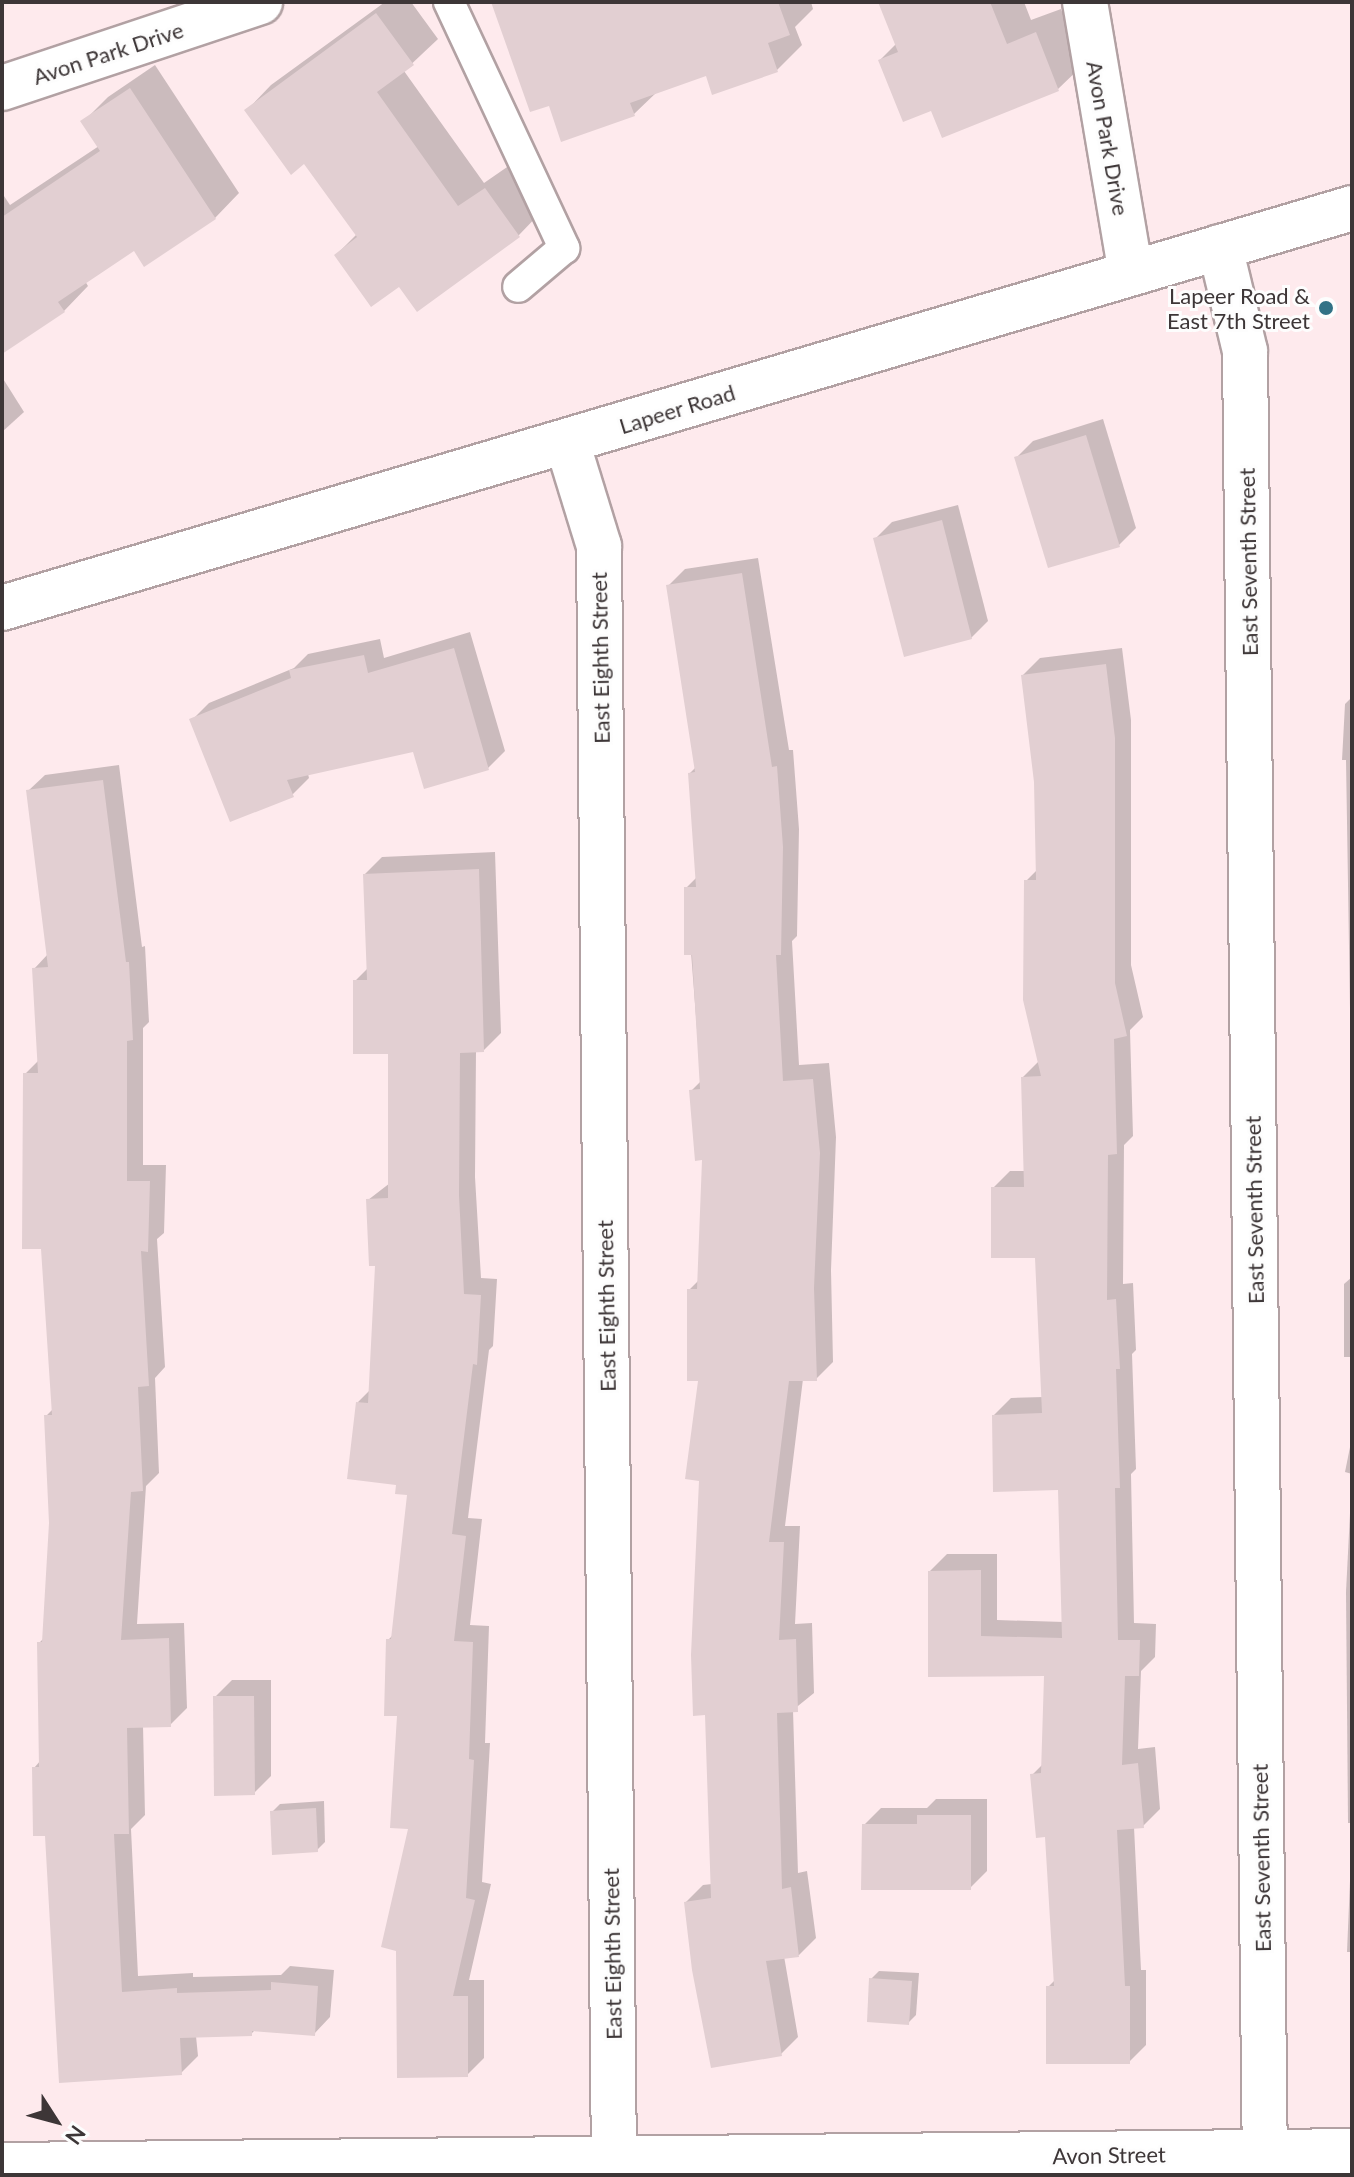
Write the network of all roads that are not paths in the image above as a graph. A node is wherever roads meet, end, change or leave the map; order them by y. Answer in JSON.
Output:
{"nodes":[{"id":1,"x":260,"y":2,"type":"edge"},
{"id":2,"x":449,"y":2,"type":"edge"},
{"id":3,"x":1085,"y":2,"type":"edge"},
{"id":4,"x":2,"y":88,"type":"edge"},
{"id":5,"x":1352,"y":208,"type":"edge"},
{"id":6,"x":1220,"y":247,"type":"junction"},
{"id":7,"x":1131,"y":273,"type":"junction"},
{"id":8,"x":518,"y":287,"type":"dead end"},
{"id":9,"x":567,"y":442,"type":"junction"},
{"id":10,"x":2,"y":608,"type":"edge"},
{"id":11,"x":1352,"y":2151,"type":"edge"},
{"id":12,"x":1265,"y":2164,"type":"edge"},
{"id":13,"x":2,"y":2165,"type":"edge"},
{"id":14,"x":614,"y":2167,"type":"edge"}],
"edges":[{"from":1,"to":4,"type":"street","name":"Avon Park Drive"},
{"from":2,"to":8,"type":"lane"},
{"from":3,"to":7,"type":"street","name":"Avon Park Drive"},
{"from":5,"to":6,"type":"street","name":"Lapeer Road"},
{"from":6,"to":7,"type":"street","name":"Lapeer Road"},
{"from":6,"to":12,"type":"street","name":"East Seventh Street"},
{"from":7,"to":9,"type":"street","name":"Lapeer Road"},
{"from":9,"to":10,"type":"street","name":"Lapeer Road"},
{"from":9,"to":14,"type":"street","name":"East Eighth Street"},
{"from":11,"to":12,"type":"street","name":"Avon Street"},
{"from":12,"to":14,"type":"street","name":"Avon Street"},
{"from":13,"to":14,"type":"street","name":"Avon Street"}]}
